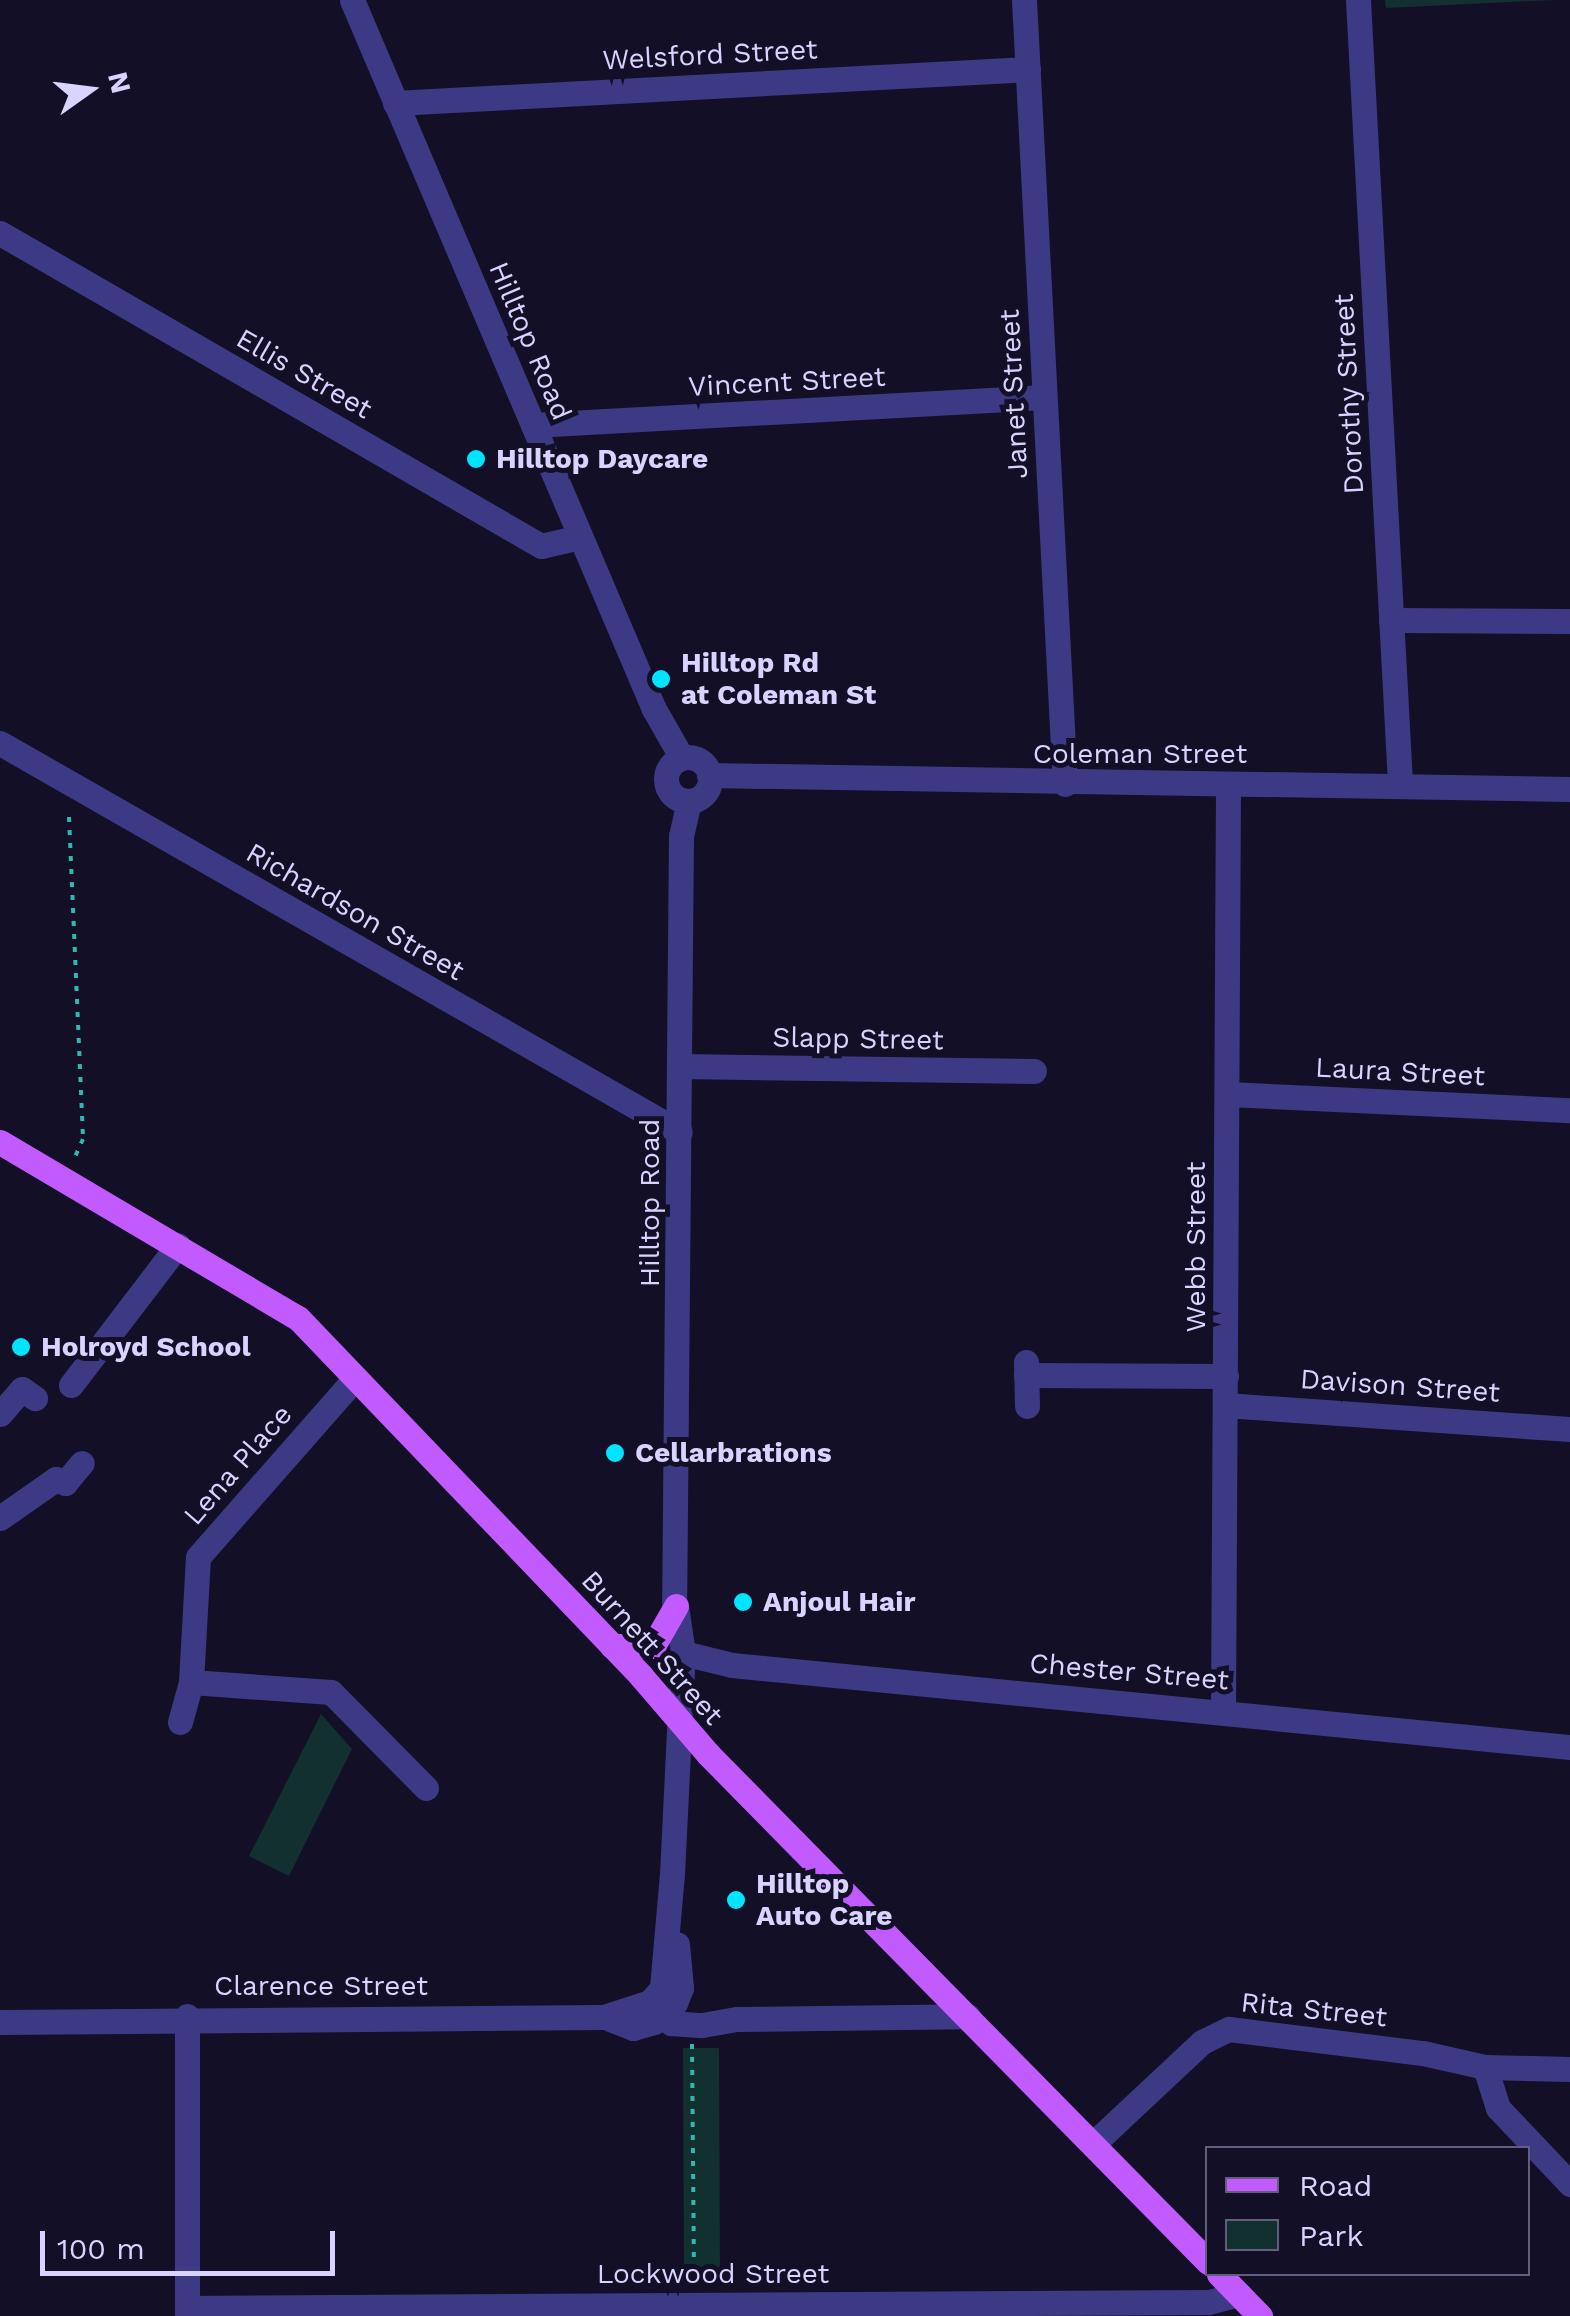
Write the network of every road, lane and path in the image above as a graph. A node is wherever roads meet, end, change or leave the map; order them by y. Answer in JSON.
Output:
{"nodes":[{"id":1,"x":352,"y":0,"type":"edge"},
{"id":2,"x":1024,"y":0,"type":"edge"},
{"id":3,"x":1358,"y":0,"type":"edge"},
{"id":4,"x":1028,"y":68,"type":"junction"},
{"id":5,"x":395,"y":103,"type":"junction"},
{"id":6,"x":0,"y":233,"type":"edge"},
{"id":7,"x":1044,"y":397,"type":"junction"},
{"id":8,"x":533,"y":424,"type":"junction"},
{"id":9,"x":580,"y":537,"type":"junction"},
{"id":10,"x":1392,"y":620,"type":"junction"},
{"id":11,"x":1570,"y":622,"type":"edge"},
{"id":12,"x":0,"y":744,"type":"edge"},
{"id":13,"x":682,"y":758,"type":"junction"},
{"id":14,"x":709,"y":776,"type":"junction"},
{"id":15,"x":1065,"y":784,"type":"junction"},
{"id":16,"x":1228,"y":784,"type":"junction"},
{"id":17,"x":1400,"y":784,"type":"junction"},
{"id":18,"x":1570,"y":789,"type":"edge"},
{"id":19,"x":689,"y":802,"type":"junction"},
{"id":20,"x":69,"y":818,"type":"dead end"},
{"id":21,"x":680,"y":1066,"type":"junction"},
{"id":22,"x":1034,"y":1071,"type":"dead end"},
{"id":23,"x":1227,"y":1094,"type":"junction"},
{"id":24,"x":1570,"y":1110,"type":"edge"},
{"id":25,"x":680,"y":1132,"type":"junction"},
{"id":26,"x":0,"y":1142,"type":"edge"},
{"id":27,"x":74,"y":1160,"type":"dead end"},
{"id":28,"x":178,"y":1245,"type":"junction"},
{"id":29,"x":1226,"y":1376,"type":"junction"},
{"id":30,"x":356,"y":1378,"type":"junction"},
{"id":31,"x":71,"y":1385,"type":"dead end"},
{"id":32,"x":35,"y":1398,"type":"dead end"},
{"id":33,"x":1225,"y":1405,"type":"junction"},
{"id":34,"x":1027,"y":1406,"type":"dead end"},
{"id":35,"x":0,"y":1414,"type":"edge"},
{"id":36,"x":1570,"y":1430,"type":"edge"},
{"id":37,"x":82,"y":1463,"type":"dead end"},
{"id":38,"x":0,"y":1518,"type":"edge"},
{"id":39,"x":676,"y":1606,"type":"junction"},
{"id":40,"x":612,"y":1646,"type":"junction"},
{"id":41,"x":683,"y":1653,"type":"junction"},
{"id":42,"x":191,"y":1682,"type":"junction"},
{"id":43,"x":1223,"y":1711,"type":"junction"},
{"id":44,"x":676,"y":1717,"type":"junction"},
{"id":45,"x":180,"y":1722,"type":"dead end"},
{"id":46,"x":1570,"y":1747,"type":"edge"},
{"id":47,"x":426,"y":1788,"type":"dead end"},
{"id":48,"x":657,"y":2007,"type":"junction"},
{"id":49,"x":187,"y":2016,"type":"junction"},
{"id":50,"x":968,"y":2016,"type":"junction"},
{"id":51,"x":0,"y":2022,"type":"edge"},
{"id":52,"x":692,"y":2044,"type":"dead end"},
{"id":53,"x":1485,"y":2067,"type":"junction"},
{"id":54,"x":1570,"y":2069,"type":"edge"},
{"id":55,"x":1093,"y":2144,"type":"junction"},
{"id":56,"x":1570,"y":2184,"type":"edge"},
{"id":57,"x":1205,"y":2259,"type":"edge"},
{"id":58,"x":1221,"y":2276,"type":"edge"},
{"id":59,"x":1238,"y":2294,"type":"junction"},
{"id":60,"x":694,"y":2305,"type":"junction"},
{"id":61,"x":187,"y":2312,"type":"edge"},
{"id":62,"x":1260,"y":2316,"type":"edge"}],
"edges":[{"from":1,"to":5,"type":"street","name":"Hilltop Road"},
{"from":2,"to":4,"type":"street","name":"Janet Street"},
{"from":3,"to":10,"type":"street","name":"Dorothy Street"},
{"from":4,"to":5,"type":"street","name":"Welsford Street"},
{"from":4,"to":7,"type":"street","name":"Janet Street"},
{"from":5,"to":8,"type":"street","name":"Hilltop Road"},
{"from":6,"to":9,"type":"street","name":"Ellis Street"},
{"from":7,"to":8,"type":"street","name":"Vincent Street"},
{"from":7,"to":15,"type":"street","name":"Janet Street"},
{"from":8,"to":9,"type":"street","name":"Hilltop Road"},
{"from":9,"to":13,"type":"street","name":"Hilltop Road"},
{"from":10,"to":11,"type":"street"},
{"from":10,"to":17,"type":"street","name":"Dorothy Street"},
{"from":12,"to":25,"type":"street","name":"Richardson Street"},
{"from":13,"to":14,"type":"street"},
{"from":13,"to":19,"type":"street"},
{"from":14,"to":15,"type":"street","name":"Coleman Street"},
{"from":14,"to":19,"type":"street"},
{"from":15,"to":16,"type":"street","name":"Coleman Street"},
{"from":16,"to":17,"type":"street","name":"Coleman Street"},
{"from":16,"to":23,"type":"street","name":"Webb Street"},
{"from":17,"to":18,"type":"street","name":"Coleman Street"},
{"from":19,"to":21,"type":"street","name":"Hilltop Road"},
{"from":20,"to":27,"type":"path"},
{"from":21,"to":22,"type":"street","name":"Slapp Street"},
{"from":21,"to":25,"type":"street","name":"Hilltop Road"},
{"from":23,"to":24,"type":"street","name":"Laura Street"},
{"from":23,"to":29,"type":"street","name":"Webb Street"},
{"from":25,"to":39,"type":"street","name":"Hilltop Road"},
{"from":26,"to":28,"type":"main road","name":"Burnett Street"},
{"from":28,"to":30,"type":"main road","name":"Burnett Street"},
{"from":28,"to":31,"type":"street"},
{"from":29,"to":33,"type":"street","name":"Webb Street"},
{"from":29,"to":34,"type":"street"},
{"from":30,"to":40,"type":"main road","name":"Burnett Street"},
{"from":30,"to":42,"type":"street","name":"Lena Place"},
{"from":32,"to":35,"type":"street"},
{"from":33,"to":36,"type":"street","name":"Davison Street"},
{"from":33,"to":43,"type":"street","name":"Webb Street"},
{"from":37,"to":38,"type":"street"},
{"from":39,"to":40,"type":"main road"},
{"from":39,"to":41,"type":"street","name":"Hilltop Road"},
{"from":39,"to":44,"type":"street","name":"Hilltop Road"},
{"from":40,"to":44,"type":"main road","name":"Burnett Street"},
{"from":41,"to":43,"type":"street","name":"Chester Street"},
{"from":41,"to":44,"type":"street","name":"Hilltop Road"},
{"from":42,"to":45,"type":"street","name":"Lena Place"},
{"from":42,"to":47,"type":"street"},
{"from":43,"to":46,"type":"street","name":"Chester Street"},
{"from":44,"to":48,"type":"street","name":"Hilltop Road"},
{"from":44,"to":50,"type":"main road","name":"Burnett Street"},
{"from":48,"to":49,"type":"street","name":"Clarence Street"},
{"from":48,"to":50,"type":"street"},
{"from":49,"to":51,"type":"street","name":"Clarence Street"},
{"from":49,"to":61,"type":"street"},
{"from":50,"to":55,"type":"main road","name":"Burnett Street"},
{"from":52,"to":60,"type":"path"},
{"from":53,"to":54,"type":"street","name":"Rita Street"},
{"from":53,"to":55,"type":"street","name":"Rita Street"},
{"from":53,"to":56,"type":"street"},
{"from":55,"to":57,"type":"main road","name":"Burnett Street"},
{"from":58,"to":59,"type":"main road"},
{"from":59,"to":60,"type":"street","name":"Lockwood Street"},
{"from":59,"to":62,"type":"main road"},
{"from":60,"to":61,"type":"street","name":"Lockwood Street"}]}
